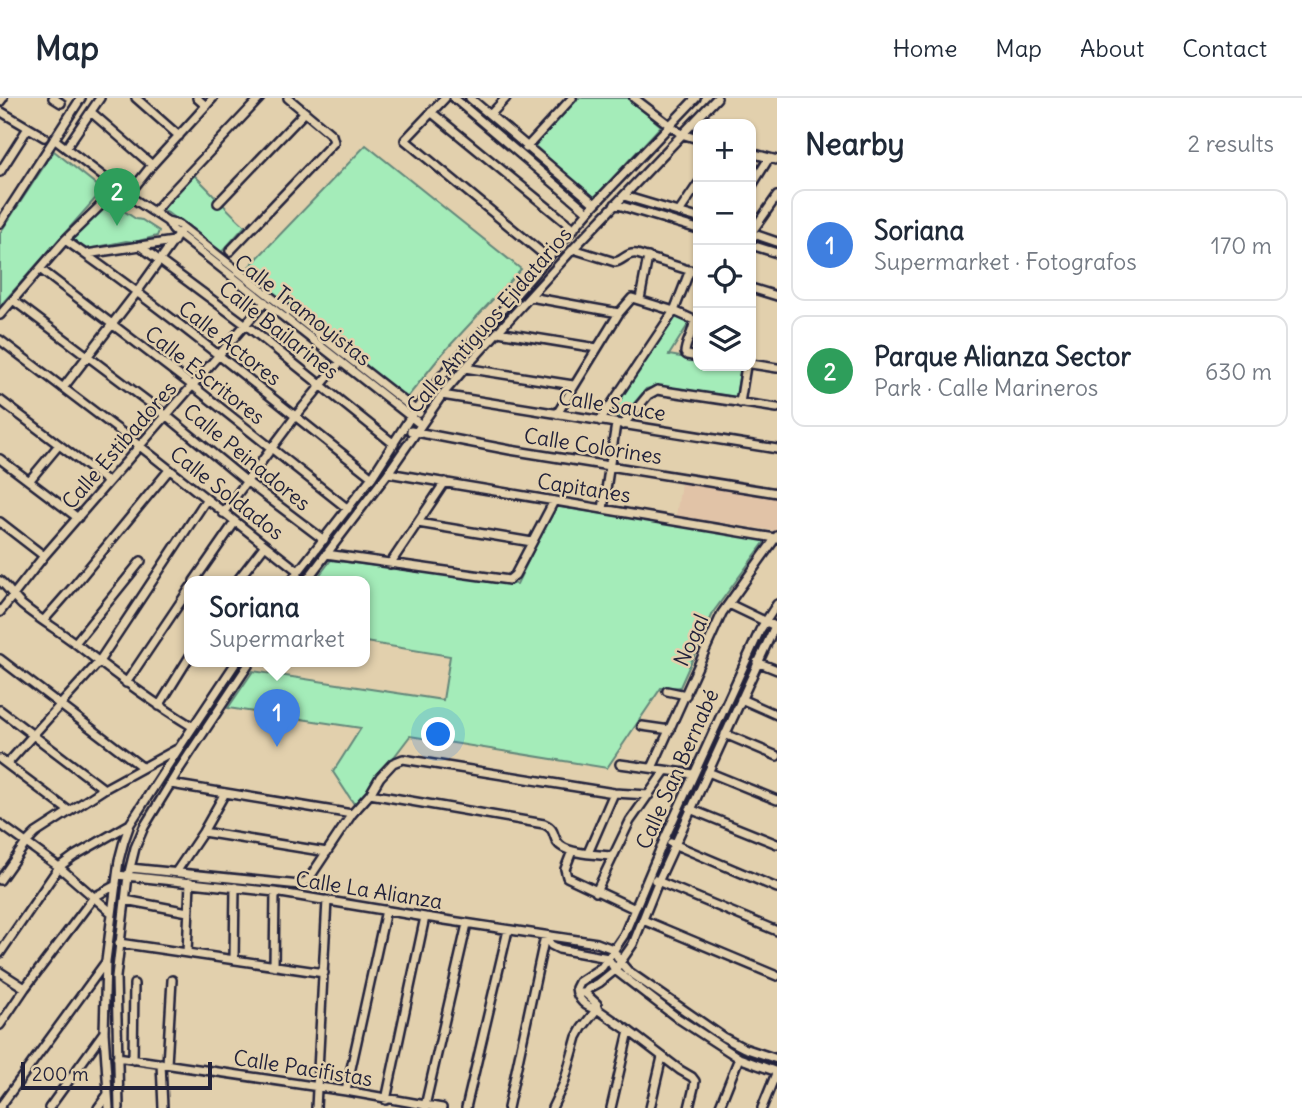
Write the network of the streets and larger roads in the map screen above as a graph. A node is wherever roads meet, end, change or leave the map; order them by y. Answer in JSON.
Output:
{"nodes":[{"id":1,"x":53,"y":98,"type":"edge"},
{"id":2,"x":81,"y":98,"type":"edge"},
{"id":3,"x":100,"y":98,"type":"edge"},
{"id":4,"x":136,"y":98,"type":"edge"},
{"id":5,"x":197,"y":98,"type":"edge"},
{"id":6,"x":213,"y":98,"type":"edge"},
{"id":7,"x":260,"y":98,"type":"edge"},
{"id":8,"x":288,"y":98,"type":"edge"},
{"id":9,"x":445,"y":98,"type":"edge"},
{"id":10,"x":454,"y":98,"type":"edge"},
{"id":11,"x":470,"y":98,"type":"edge"},
{"id":12,"x":506,"y":98,"type":"edge"},
{"id":13,"x":572,"y":98,"type":"edge"},
{"id":14,"x":696,"y":98,"type":"edge"},
{"id":15,"x":717,"y":98,"type":"edge"},
{"id":16,"x":636,"y":99,"type":"edge"},
{"id":17,"x":61,"y":103,"type":"dead end"},
{"id":18,"x":206,"y":106,"type":"junction"},
{"id":19,"x":0,"y":111,"type":"edge"},
{"id":20,"x":91,"y":112,"type":"junction"},
{"id":21,"x":305,"y":112,"type":"junction"},
{"id":22,"x":431,"y":112,"type":"junction"},
{"id":23,"x":491,"y":115,"type":"junction"},
{"id":24,"x":670,"y":126,"type":"junction"},
{"id":25,"x":28,"y":128,"type":"junction"},
{"id":26,"x":681,"y":134,"type":"junction"},
{"id":27,"x":179,"y":136,"type":"junction"},
{"id":28,"x":44,"y":137,"type":"dead end"},
{"id":29,"x":693,"y":138,"type":"edge"},
{"id":30,"x":54,"y":139,"type":"junction"},
{"id":31,"x":528,"y":147,"type":"junction"},
{"id":32,"x":66,"y":148,"type":"junction"},
{"id":33,"x":521,"y":154,"type":"junction"},
{"id":34,"x":756,"y":154,"type":"edge"},
{"id":35,"x":773,"y":159,"type":"edge"},
{"id":36,"x":152,"y":165,"type":"junction"},
{"id":37,"x":0,"y":172,"type":"edge"},
{"id":38,"x":755,"y":182,"type":"edge"},
{"id":39,"x":693,"y":191,"type":"edge"},
{"id":40,"x":126,"y":194,"type":"junction"},
{"id":41,"x":624,"y":195,"type":"junction"},
{"id":42,"x":777,"y":196,"type":"edge"},
{"id":43,"x":218,"y":203,"type":"dead end"},
{"id":44,"x":595,"y":204,"type":"junction"},
{"id":45,"x":615,"y":204,"type":"junction"},
{"id":46,"x":154,"y":212,"type":"junction"},
{"id":47,"x":588,"y":212,"type":"junction"},
{"id":48,"x":679,"y":212,"type":"junction"},
{"id":49,"x":693,"y":216,"type":"edge"},
{"id":50,"x":0,"y":223,"type":"edge"},
{"id":51,"x":756,"y":226,"type":"edge"},
{"id":52,"x":693,"y":227,"type":"edge"},
{"id":53,"x":574,"y":229,"type":"junction"},
{"id":54,"x":179,"y":235,"type":"junction"},
{"id":55,"x":756,"y":235,"type":"edge"},
{"id":56,"x":65,"y":240,"type":"junction"},
{"id":57,"x":777,"y":242,"type":"edge"},
{"id":58,"x":140,"y":246,"type":"junction"},
{"id":59,"x":756,"y":247,"type":"edge"},
{"id":60,"x":573,"y":249,"type":"junction"},
{"id":61,"x":230,"y":251,"type":"dead end"},
{"id":62,"x":777,"y":253,"type":"edge"},
{"id":63,"x":86,"y":254,"type":"junction"},
{"id":64,"x":648,"y":257,"type":"junction"},
{"id":65,"x":548,"y":258,"type":"junction"},
{"id":66,"x":160,"y":260,"type":"junction"},
{"id":67,"x":40,"y":269,"type":"junction"},
{"id":68,"x":690,"y":270,"type":"junction"},
{"id":69,"x":693,"y":271,"type":"edge"},
{"id":70,"x":756,"y":290,"type":"edge"},
{"id":71,"x":137,"y":292,"type":"junction"},
{"id":72,"x":777,"y":296,"type":"edge"},
{"id":73,"x":530,"y":297,"type":"junction"},
{"id":74,"x":640,"y":299,"type":"junction"},
{"id":75,"x":13,"y":300,"type":"junction"},
{"id":76,"x":265,"y":302,"type":"junction"},
{"id":77,"x":674,"y":311,"type":"junction"},
{"id":78,"x":618,"y":313,"type":"junction"},
{"id":79,"x":0,"y":314,"type":"edge"},
{"id":80,"x":693,"y":319,"type":"edge"},
{"id":81,"x":112,"y":325,"type":"junction"},
{"id":82,"x":246,"y":325,"type":"junction"},
{"id":83,"x":693,"y":327,"type":"edge"},
{"id":84,"x":498,"y":332,"type":"junction"},
{"id":85,"x":0,"y":340,"type":"edge"},
{"id":86,"x":597,"y":348,"type":"junction"},
{"id":87,"x":88,"y":356,"type":"junction"},
{"id":88,"x":219,"y":356,"type":"junction"},
{"id":89,"x":693,"y":356,"type":"edge"},
{"id":90,"x":340,"y":362,"type":"junction"},
{"id":91,"x":756,"y":366,"type":"edge"},
{"id":92,"x":465,"y":368,"type":"junction"},
{"id":93,"x":777,"y":368,"type":"edge"},
{"id":94,"x":748,"y":371,"type":"edge"},
{"id":95,"x":322,"y":385,"type":"junction"},
{"id":96,"x":573,"y":385,"type":"junction"},
{"id":97,"x":193,"y":386,"type":"junction"},
{"id":98,"x":63,"y":388,"type":"junction"},
{"id":99,"x":442,"y":395,"type":"junction"},
{"id":100,"x":0,"y":400,"type":"edge"},
{"id":101,"x":740,"y":403,"type":"junction"},
{"id":102,"x":777,"y":408,"type":"edge"},
{"id":103,"x":414,"y":413,"type":"junction"},
{"id":104,"x":557,"y":414,"type":"junction"},
{"id":105,"x":167,"y":416,"type":"junction"},
{"id":106,"x":295,"y":417,"type":"junction"},
{"id":107,"x":423,"y":421,"type":"junction"},
{"id":108,"x":600,"y":421,"type":"junction"},
{"id":109,"x":620,"y":425,"type":"junction"},
{"id":110,"x":404,"y":428,"type":"junction"},
{"id":111,"x":415,"y":432,"type":"junction"},
{"id":112,"x":394,"y":444,"type":"junction"},
{"id":113,"x":60,"y":445,"type":"junction"},
{"id":114,"x":141,"y":447,"type":"junction"},
{"id":115,"x":271,"y":449,"type":"junction"},
{"id":116,"x":777,"y":449,"type":"edge"},
{"id":117,"x":0,"y":459,"type":"edge"},
{"id":118,"x":610,"y":466,"type":"junction"},
{"id":119,"x":169,"y":470,"type":"junction"},
{"id":120,"x":388,"y":473,"type":"junction"},
{"id":121,"x":372,"y":477,"type":"junction"},
{"id":122,"x":29,"y":481,"type":"junction"},
{"id":123,"x":246,"y":481,"type":"junction"},
{"id":124,"x":108,"y":482,"type":"junction"},
{"id":125,"x":445,"y":482,"type":"junction"},
{"id":126,"x":777,"y":493,"type":"edge"},
{"id":127,"x":206,"y":500,"type":"junction"},
{"id":128,"x":554,"y":501,"type":"junction"},
{"id":129,"x":348,"y":509,"type":"junction"},
{"id":130,"x":603,"y":509,"type":"junction"},
{"id":131,"x":223,"y":513,"type":"junction"},
{"id":132,"x":78,"y":519,"type":"junction"},
{"id":133,"x":0,"y":522,"type":"edge"},
{"id":134,"x":234,"y":522,"type":"junction"},
{"id":135,"x":418,"y":523,"type":"junction"},
{"id":136,"x":776,"y":537,"type":"edge"},
{"id":137,"x":324,"y":540,"type":"junction"},
{"id":138,"x":532,"y":542,"type":"junction"},
{"id":139,"x":265,"y":545,"type":"junction"},
{"id":140,"x":326,"y":554,"type":"junction"},
{"id":141,"x":44,"y":556,"type":"junction"},
{"id":142,"x":141,"y":561,"type":"dead end"},
{"id":143,"x":390,"y":564,"type":"junction"},
{"id":144,"x":298,"y":572,"type":"junction"},
{"id":145,"x":197,"y":576,"type":"edge"},
{"id":146,"x":241,"y":576,"type":"edge"},
{"id":147,"x":295,"y":576,"type":"edge"},
{"id":148,"x":310,"y":576,"type":"edge"},
{"id":149,"x":0,"y":582,"type":"edge"},
{"id":150,"x":13,"y":596,"type":"junction"},
{"id":151,"x":184,"y":597,"type":"edge"},
{"id":152,"x":729,"y":604,"type":"junction"},
{"id":153,"x":777,"y":604,"type":"edge"},
{"id":154,"x":0,"y":612,"type":"edge"},
{"id":155,"x":774,"y":615,"type":"edge"},
{"id":156,"x":44,"y":620,"type":"junction"},
{"id":157,"x":765,"y":621,"type":"junction"},
{"id":158,"x":776,"y":626,"type":"edge"},
{"id":159,"x":75,"y":643,"type":"junction"},
{"id":160,"x":0,"y":659,"type":"edge"},
{"id":161,"x":757,"y":662,"type":"junction"},
{"id":162,"x":98,"y":663,"type":"junction"},
{"id":163,"x":184,"y":666,"type":"edge"},
{"id":164,"x":233,"y":667,"type":"edge"},
{"id":165,"x":247,"y":667,"type":"edge"},
{"id":166,"x":777,"y":670,"type":"edge"},
{"id":167,"x":126,"y":683,"type":"junction"},
{"id":168,"x":667,"y":691,"type":"dead end"},
{"id":169,"x":686,"y":695,"type":"junction"},
{"id":170,"x":741,"y":699,"type":"junction"},
{"id":171,"x":61,"y":704,"type":"junction"},
{"id":172,"x":159,"y":706,"type":"junction"},
{"id":173,"x":0,"y":710,"type":"edge"},
{"id":174,"x":777,"y":715,"type":"edge"},
{"id":175,"x":642,"y":726,"type":"dead end"},
{"id":176,"x":193,"y":727,"type":"junction"},
{"id":177,"x":670,"y":730,"type":"junction"},
{"id":178,"x":34,"y":734,"type":"junction"},
{"id":179,"x":725,"y":734,"type":"junction"},
{"id":180,"x":179,"y":748,"type":"junction"},
{"id":181,"x":777,"y":756,"type":"edge"},
{"id":182,"x":3,"y":762,"type":"edge"},
{"id":183,"x":620,"y":764,"type":"dead end"},
{"id":184,"x":142,"y":767,"type":"junction"},
{"id":185,"x":652,"y":768,"type":"junction"},
{"id":186,"x":665,"y":771,"type":"junction"},
{"id":187,"x":708,"y":772,"type":"junction"},
{"id":188,"x":693,"y":774,"type":"junction"},
{"id":189,"x":171,"y":784,"type":"junction"},
{"id":190,"x":104,"y":789,"type":"junction"},
{"id":191,"x":225,"y":793,"type":"junction"},
{"id":192,"x":614,"y":793,"type":"junction"},
{"id":193,"x":370,"y":794,"type":"junction"},
{"id":194,"x":649,"y":795,"type":"junction"},
{"id":195,"x":777,"y":800,"type":"edge"},
{"id":196,"x":691,"y":809,"type":"junction"},
{"id":197,"x":69,"y":811,"type":"junction"},
{"id":198,"x":352,"y":814,"type":"junction"},
{"id":199,"x":0,"y":824,"type":"edge"},
{"id":200,"x":130,"y":824,"type":"junction"},
{"id":201,"x":202,"y":832,"type":"junction"},
{"id":202,"x":664,"y":839,"type":"junction"},
{"id":203,"x":26,"y":843,"type":"junction"},
{"id":204,"x":675,"y":844,"type":"junction"},
{"id":205,"x":777,"y":844,"type":"edge"},
{"id":206,"x":572,"y":851,"type":"junction"},
{"id":207,"x":327,"y":852,"type":"junction"},
{"id":208,"x":588,"y":853,"type":"junction"},
{"id":209,"x":613,"y":856,"type":"junction"},
{"id":210,"x":59,"y":867,"type":"junction"},
{"id":211,"x":129,"y":872,"type":"junction"},
{"id":212,"x":176,"y":872,"type":"junction"},
{"id":213,"x":117,"y":876,"type":"junction"},
{"id":214,"x":648,"y":877,"type":"junction"},
{"id":215,"x":0,"y":880,"type":"edge"},
{"id":216,"x":658,"y":882,"type":"junction"},
{"id":217,"x":190,"y":883,"type":"junction"},
{"id":218,"x":116,"y":885,"type":"junction"},
{"id":219,"x":235,"y":887,"type":"junction"},
{"id":220,"x":777,"y":888,"type":"edge"},
{"id":221,"x":275,"y":892,"type":"junction"},
{"id":222,"x":596,"y":892,"type":"junction"},
{"id":223,"x":94,"y":897,"type":"junction"},
{"id":224,"x":125,"y":900,"type":"junction"},
{"id":225,"x":327,"y":900,"type":"junction"},
{"id":226,"x":635,"y":909,"type":"junction"},
{"id":227,"x":386,"y":910,"type":"junction"},
{"id":228,"x":188,"y":912,"type":"junction"},
{"id":229,"x":112,"y":913,"type":"junction"},
{"id":230,"x":425,"y":917,"type":"junction"},
{"id":231,"x":643,"y":920,"type":"junction"},
{"id":232,"x":467,"y":924,"type":"junction"},
{"id":233,"x":508,"y":930,"type":"junction"},
{"id":234,"x":777,"y":931,"type":"edge"},
{"id":235,"x":545,"y":936,"type":"junction"},
{"id":236,"x":119,"y":943,"type":"junction"},
{"id":237,"x":613,"y":949,"type":"junction"},
{"id":238,"x":0,"y":953,"type":"edge"},
{"id":239,"x":187,"y":953,"type":"junction"},
{"id":240,"x":608,"y":958,"type":"junction"},
{"id":241,"x":234,"y":960,"type":"junction"},
{"id":242,"x":106,"y":961,"type":"junction"},
{"id":243,"x":621,"y":963,"type":"junction"},
{"id":244,"x":274,"y":966,"type":"junction"},
{"id":245,"x":615,"y":970,"type":"junction"},
{"id":246,"x":0,"y":972,"type":"edge"},
{"id":247,"x":324,"y":973,"type":"junction"},
{"id":248,"x":777,"y":976,"type":"edge"},
{"id":249,"x":172,"y":980,"type":"dead end"},
{"id":250,"x":134,"y":984,"type":"dead end"},
{"id":251,"x":25,"y":988,"type":"junction"},
{"id":252,"x":581,"y":993,"type":"junction"},
{"id":253,"x":597,"y":1009,"type":"junction"},
{"id":254,"x":0,"y":1026,"type":"edge"},
{"id":255,"x":629,"y":1031,"type":"junction"},
{"id":256,"x":104,"y":1032,"type":"junction"},
{"id":257,"x":117,"y":1057,"type":"junction"},
{"id":258,"x":662,"y":1057,"type":"junction"},
{"id":259,"x":739,"y":1058,"type":"junction"},
{"id":260,"x":133,"y":1059,"type":"junction"},
{"id":261,"x":777,"y":1059,"type":"edge"},
{"id":262,"x":164,"y":1064,"type":"junction"},
{"id":263,"x":777,"y":1071,"type":"edge"},
{"id":264,"x":317,"y":1088,"type":"junction"},
{"id":265,"x":346,"y":1091,"type":"junction"},
{"id":266,"x":108,"y":1094,"type":"junction"},
{"id":267,"x":386,"y":1100,"type":"junction"},
{"id":268,"x":425,"y":1105,"type":"junction"},
{"id":269,"x":0,"y":1107,"type":"edge"},
{"id":270,"x":49,"y":1108,"type":"edge"},
{"id":271,"x":98,"y":1108,"type":"edge"},
{"id":272,"x":108,"y":1108,"type":"edge"},
{"id":273,"x":119,"y":1108,"type":"edge"},
{"id":274,"x":163,"y":1108,"type":"edge"},
{"id":275,"x":316,"y":1108,"type":"edge"},
{"id":276,"x":442,"y":1108,"type":"edge"},
{"id":277,"x":466,"y":1108,"type":"edge"},
{"id":278,"x":508,"y":1108,"type":"edge"},
{"id":279,"x":552,"y":1108,"type":"edge"},
{"id":280,"x":611,"y":1108,"type":"edge"},
{"id":281,"x":650,"y":1108,"type":"edge"},
{"id":282,"x":690,"y":1108,"type":"edge"},
{"id":283,"x":719,"y":1108,"type":"edge"},
{"id":284,"x":762,"y":1108,"type":"edge"}],
"edges":[{"from":1,"to":17,"type":"street"},
{"from":2,"to":30,"type":"street"},
{"from":3,"to":20,"type":"street"},
{"from":4,"to":27,"type":"street"},
{"from":5,"to":18,"type":"street"},
{"from":6,"to":18,"type":"street"},
{"from":7,"to":46,"type":"street"},
{"from":8,"to":21,"type":"street"},
{"from":9,"to":22,"type":"street"},
{"from":10,"to":33,"type":"street"},
{"from":11,"to":23,"type":"street"},
{"from":12,"to":23,"type":"street"},
{"from":13,"to":31,"type":"street"},
{"from":14,"to":24,"type":"street","name":"Calle Antiguos Ejidatarios"},
{"from":15,"to":26,"type":"street","name":"Calle Antiguos Ejidatarios"},
{"from":16,"to":24,"type":"street"},
{"from":18,"to":27,"type":"street"},
{"from":19,"to":25,"type":"street"},
{"from":20,"to":32,"type":"street"},
{"from":20,"to":36,"type":"street"},
{"from":21,"to":43,"type":"street"},
{"from":21,"to":61,"type":"street"},
{"from":22,"to":53,"type":"street"},
{"from":22,"to":65,"type":"street"},
{"from":23,"to":31,"type":"street"},
{"from":24,"to":26,"type":"street"},
{"from":24,"to":44,"type":"street","name":"Calle Antiguos Ejidatarios"},
{"from":25,"to":28,"type":"street"},
{"from":25,"to":37,"type":"street"},
{"from":26,"to":29,"type":"street"},
{"from":26,"to":41,"type":"street","name":"Calle Antiguos Ejidatarios"},
{"from":27,"to":36,"type":"street"},
{"from":30,"to":32,"type":"street","name":"Calle Tramoyistas"},
{"from":30,"to":50,"type":"street"},
{"from":31,"to":33,"type":"street"},
{"from":31,"to":44,"type":"street"},
{"from":32,"to":40,"type":"street","name":"Calle Tramoyistas"},
{"from":33,"to":47,"type":"street"},
{"from":34,"to":35,"type":"street"},
{"from":35,"to":38,"type":"street"},
{"from":36,"to":40,"type":"street"},
{"from":39,"to":48,"type":"street"},
{"from":40,"to":46,"type":"street","name":"Calle Tramoyistas"},
{"from":40,"to":56,"type":"street"},
{"from":41,"to":45,"type":"street","name":"Calle Antiguos Ejidatarios"},
{"from":41,"to":48,"type":"street"},
{"from":42,"to":51,"type":"street"},
{"from":44,"to":47,"type":"street","name":"Calle Antiguos Ejidatarios"},
{"from":45,"to":52,"type":"street"},
{"from":45,"to":60,"type":"street","name":"Calle Antiguos Ejidatarios"},
{"from":46,"to":54,"type":"street","name":"Calle Tramoyistas"},
{"from":47,"to":53,"type":"street","name":"Calle Antiguos Ejidatarios"},
{"from":48,"to":49,"type":"street"},
{"from":53,"to":65,"type":"street","name":"Calle Antiguos Ejidatarios"},
{"from":54,"to":58,"type":"street"},
{"from":54,"to":66,"type":"street"},
{"from":54,"to":76,"type":"street","name":"Calle Tramoyistas"},
{"from":54,"to":103,"type":"street","name":"Calle Tramoyistas"},
{"from":55,"to":57,"type":"street"},
{"from":56,"to":63,"type":"street","name":"Calle Actores"},
{"from":56,"to":67,"type":"street"},
{"from":58,"to":63,"type":"street"},
{"from":58,"to":66,"type":"street","name":"Calle Bailarines"},
{"from":59,"to":62,"type":"street"},
{"from":60,"to":64,"type":"street"},
{"from":60,"to":73,"type":"street","name":"Calle Antiguos Ejidatarios"},
{"from":63,"to":71,"type":"street","name":"Calle Actores"},
{"from":64,"to":68,"type":"street"},
{"from":64,"to":74,"type":"street"},
{"from":65,"to":103,"type":"street","name":"Calle Antiguos Ejidatarios"},
{"from":66,"to":71,"type":"street"},
{"from":66,"to":82,"type":"street","name":"Calle Bailarines"},
{"from":67,"to":75,"type":"street"},
{"from":67,"to":81,"type":"street","name":"Calle Escritores"},
{"from":68,"to":69,"type":"street"},
{"from":68,"to":77,"type":"street"},
{"from":70,"to":72,"type":"street"},
{"from":71,"to":81,"type":"street"},
{"from":71,"to":88,"type":"street","name":"Calle Actores"},
{"from":73,"to":78,"type":"street"},
{"from":73,"to":84,"type":"street","name":"Calle Antiguos Ejidatarios"},
{"from":74,"to":77,"type":"street"},
{"from":74,"to":78,"type":"street"},
{"from":75,"to":79,"type":"street"},
{"from":75,"to":87,"type":"street","name":"Calle Peinadores"},
{"from":76,"to":82,"type":"street","name":"Calle Estibadores"},
{"from":76,"to":90,"type":"street","name":"Calle Tramoyistas"},
{"from":77,"to":80,"type":"street"},
{"from":77,"to":108,"type":"street"},
{"from":78,"to":86,"type":"street"},
{"from":81,"to":87,"type":"street"},
{"from":81,"to":97,"type":"street","name":"Calle Escritores"},
{"from":82,"to":88,"type":"street","name":"Calle Estibadores"},
{"from":82,"to":95,"type":"street","name":"Calle Bailarines"},
{"from":83,"to":89,"type":"street"},
{"from":84,"to":86,"type":"street"},
{"from":84,"to":92,"type":"street","name":"Calle Antiguos Ejidatarios"},
{"from":85,"to":98,"type":"street","name":"Calle Soldados"},
{"from":86,"to":96,"type":"street"},
{"from":87,"to":98,"type":"street"},
{"from":87,"to":105,"type":"street","name":"Calle Peinadores"},
{"from":88,"to":97,"type":"street","name":"Calle Estibadores"},
{"from":88,"to":106,"type":"street","name":"Calle Actores"},
{"from":90,"to":95,"type":"street"},
{"from":90,"to":103,"type":"street","name":"Calle Tramoyistas"},
{"from":91,"to":93,"type":"street"},
{"from":92,"to":96,"type":"street"},
{"from":92,"to":99,"type":"street","name":"Calle Antiguos Ejidatarios"},
{"from":94,"to":101,"type":"street"},
{"from":95,"to":106,"type":"street"},
{"from":95,"to":112,"type":"street","name":"Calle Bailarines"},
{"from":96,"to":104,"type":"street"},
{"from":97,"to":105,"type":"street","name":"Calle Estibadores"},
{"from":97,"to":115,"type":"street","name":"Calle Escritores"},
{"from":98,"to":114,"type":"street","name":"Calle Soldados"},
{"from":99,"to":104,"type":"street","name":"Calle Sauce"},
{"from":99,"to":107,"type":"street","name":"Calle Antiguos Ejidatarios"},
{"from":100,"to":113,"type":"street"},
{"from":101,"to":102,"type":"street"},
{"from":101,"to":109,"type":"street"},
{"from":103,"to":107,"type":"street","name":"Calle Tramoyistas"},
{"from":103,"to":110,"type":"street","name":"Calle Antiguos Ejidatarios"},
{"from":104,"to":108,"type":"street","name":"Calle Sauce"},
{"from":105,"to":114,"type":"street","name":"Calle Estibadores"},
{"from":105,"to":123,"type":"street","name":"Calle Peinadores"},
{"from":106,"to":115,"type":"street"},
{"from":106,"to":121,"type":"street","name":"Calle Actores"},
{"from":107,"to":111,"type":"street","name":"Calle Antiguos Ejidatarios"},
{"from":108,"to":109,"type":"street","name":"Calle Sauce"},
{"from":109,"to":116,"type":"street","name":"Calle Sauce"},
{"from":109,"to":118,"type":"street"},
{"from":110,"to":111,"type":"street","name":"Calle Colorines"},
{"from":110,"to":112,"type":"street","name":"Calle Antiguos Ejidatarios"},
{"from":111,"to":118,"type":"street","name":"Calle Colorines"},
{"from":111,"to":120,"type":"street","name":"Calle Antiguos Ejidatarios"},
{"from":112,"to":121,"type":"street","name":"Calle Antiguos Ejidatarios"},
{"from":113,"to":122,"type":"street"},
{"from":113,"to":124,"type":"street"},
{"from":114,"to":119,"type":"street","name":"Calle Soldados"},
{"from":114,"to":124,"type":"street","name":"Calle Estibadores"},
{"from":115,"to":123,"type":"street"},
{"from":115,"to":129,"type":"street","name":"Calle Escritores"},
{"from":117,"to":122,"type":"street"},
{"from":118,"to":126,"type":"street","name":"Calle Colorines"},
{"from":118,"to":130,"type":"street"},
{"from":119,"to":127,"type":"street","name":"Calle Soldados"},
{"from":119,"to":156,"type":"street"},
{"from":120,"to":125,"type":"street","name":"Capitanes"},
{"from":120,"to":140,"type":"street","name":"Calle Antiguos Ejidatarios"},
{"from":121,"to":129,"type":"street","name":"Calle Antiguos Ejidatarios"},
{"from":122,"to":132,"type":"street"},
{"from":123,"to":131,"type":"street"},
{"from":123,"to":137,"type":"street","name":"Calle Peinadores"},
{"from":124,"to":132,"type":"street","name":"Calle Estibadores"},
{"from":125,"to":128,"type":"street","name":"Capitanes"},
{"from":125,"to":135,"type":"street"},
{"from":127,"to":131,"type":"street","name":"Calle Soldados"},
{"from":127,"to":162,"type":"street"},
{"from":128,"to":130,"type":"street","name":"Capitanes"},
{"from":128,"to":138,"type":"street"},
{"from":129,"to":137,"type":"street","name":"Calle Antiguos Ejidatarios"},
{"from":130,"to":136,"type":"street","name":"Capitanes"},
{"from":131,"to":134,"type":"street","name":"Calle Soldados"},
{"from":132,"to":141,"type":"street","name":"Calle Estibadores"},
{"from":133,"to":141,"type":"street"},
{"from":134,"to":139,"type":"street","name":"Calle Soldados"},
{"from":134,"to":145,"type":"street"},
{"from":135,"to":138,"type":"street"},
{"from":135,"to":143,"type":"street"},
{"from":136,"to":152,"type":"street","name":"Nogal"},
{"from":137,"to":144,"type":"street","name":"Calle Antiguos Ejidatarios"},
{"from":138,"to":143,"type":"street"},
{"from":139,"to":144,"type":"street","name":"Calle Soldados"},
{"from":139,"to":146,"type":"street"},
{"from":140,"to":143,"type":"street"},
{"from":140,"to":148,"type":"street","name":"Calle Antiguos Ejidatarios"},
{"from":141,"to":150,"type":"street","name":"Calle Estibadores"},
{"from":142,"to":159,"type":"street"},
{"from":144,"to":147,"type":"street","name":"Calle Antiguos Ejidatarios"},
{"from":149,"to":150,"type":"street"},
{"from":150,"to":154,"type":"street","name":"Calle Estibadores"},
{"from":150,"to":156,"type":"street"},
{"from":151,"to":167,"type":"street"},
{"from":152,"to":157,"type":"street"},
{"from":152,"to":169,"type":"street","name":"Nogal"},
{"from":153,"to":155,"type":"street","name":"Calle San Bernabé"},
{"from":155,"to":157,"type":"street","name":"Calle San Bernabé"},
{"from":156,"to":159,"type":"street"},
{"from":157,"to":158,"type":"street"},
{"from":157,"to":188,"type":"street","name":"Calle San Bernabé"},
{"from":158,"to":161,"type":"street","name":"Calle San Bernabé"},
{"from":159,"to":162,"type":"street"},
{"from":160,"to":171,"type":"street"},
{"from":161,"to":166,"type":"street"},
{"from":161,"to":170,"type":"street","name":"Calle San Bernabé"},
{"from":162,"to":167,"type":"street"},
{"from":162,"to":171,"type":"street"},
{"from":163,"to":172,"type":"street"},
{"from":164,"to":176,"type":"street"},
{"from":165,"to":189,"type":"street"},
{"from":167,"to":172,"type":"street"},
{"from":168,"to":169,"type":"street"},
{"from":169,"to":177,"type":"street","name":"Nogal"},
{"from":170,"to":174,"type":"street"},
{"from":170,"to":179,"type":"street","name":"Calle San Bernabé"},
{"from":171,"to":178,"type":"street"},
{"from":171,"to":184,"type":"street"},
{"from":172,"to":176,"type":"street"},
{"from":173,"to":178,"type":"street"},
{"from":175,"to":177,"type":"street"},
{"from":176,"to":180,"type":"street"},
{"from":177,"to":185,"type":"street","name":"Nogal"},
{"from":178,"to":182,"type":"street"},
{"from":178,"to":190,"type":"street"},
{"from":179,"to":181,"type":"street"},
{"from":179,"to":187,"type":"street","name":"Calle San Bernabé"},
{"from":180,"to":184,"type":"street"},
{"from":180,"to":200,"type":"street"},
{"from":182,"to":197,"type":"street"},
{"from":183,"to":185,"type":"street"},
{"from":184,"to":190,"type":"street"},
{"from":185,"to":186,"type":"street"},
{"from":186,"to":188,"type":"street"},
{"from":186,"to":194,"type":"street"},
{"from":187,"to":195,"type":"street"},
{"from":187,"to":196,"type":"street","name":"Calle San Bernabé"},
{"from":188,"to":202,"type":"street","name":"Calle San Bernabé"},
{"from":189,"to":191,"type":"street"},
{"from":189,"to":211,"type":"street"},
{"from":190,"to":197,"type":"street"},
{"from":191,"to":198,"type":"street"},
{"from":191,"to":201,"type":"street"},
{"from":192,"to":193,"type":"street"},
{"from":192,"to":194,"type":"street"},
{"from":192,"to":208,"type":"street"},
{"from":193,"to":198,"type":"street"},
{"from":193,"to":206,"type":"street"},
{"from":194,"to":209,"type":"street"},
{"from":196,"to":204,"type":"street","name":"Calle San Bernabé"},
{"from":196,"to":205,"type":"street"},
{"from":197,"to":203,"type":"street"},
{"from":198,"to":207,"type":"street"},
{"from":199,"to":203,"type":"street"},
{"from":200,"to":210,"type":"street"},
{"from":200,"to":213,"type":"street"},
{"from":201,"to":207,"type":"street"},
{"from":201,"to":212,"type":"street"},
{"from":202,"to":204,"type":"street"},
{"from":202,"to":214,"type":"street","name":"Calle San Bernabé"},
{"from":203,"to":210,"type":"street"},
{"from":203,"to":215,"type":"street"},
{"from":204,"to":216,"type":"street","name":"Calle San Bernabé"},
{"from":204,"to":220,"type":"street"},
{"from":206,"to":208,"type":"street"},
{"from":206,"to":222,"type":"street"},
{"from":207,"to":212,"type":"street"},
{"from":208,"to":209,"type":"street"},
{"from":209,"to":222,"type":"street"},
{"from":210,"to":223,"type":"street"},
{"from":210,"to":238,"type":"street"},
{"from":211,"to":212,"type":"street"},
{"from":211,"to":213,"type":"street","name":"Calle La Alianza"},
{"from":211,"to":217,"type":"street","name":"Calle La Alianza"},
{"from":211,"to":224,"type":"street"},
{"from":213,"to":218,"type":"street"},
{"from":214,"to":216,"type":"street"},
{"from":214,"to":226,"type":"street","name":"Calle San Bernabé"},
{"from":216,"to":231,"type":"street","name":"Calle San Bernabé"},
{"from":216,"to":234,"type":"street"},
{"from":217,"to":219,"type":"street","name":"Calle La Alianza"},
{"from":217,"to":228,"type":"street"},
{"from":218,"to":223,"type":"street"},
{"from":218,"to":229,"type":"street"},
{"from":219,"to":221,"type":"street","name":"Calle La Alianza"},
{"from":219,"to":241,"type":"street"},
{"from":221,"to":225,"type":"street","name":"Calle La Alianza"},
{"from":221,"to":244,"type":"street"},
{"from":222,"to":226,"type":"street"},
{"from":223,"to":229,"type":"street"},
{"from":223,"to":251,"type":"street"},
{"from":224,"to":228,"type":"street"},
{"from":224,"to":236,"type":"street"},
{"from":225,"to":227,"type":"street","name":"Calle La Alianza"},
{"from":225,"to":247,"type":"street"},
{"from":226,"to":237,"type":"street","name":"Calle San Bernabé"},
{"from":227,"to":230,"type":"street","name":"Calle La Alianza"},
{"from":227,"to":265,"type":"street"},
{"from":228,"to":239,"type":"street"},
{"from":229,"to":242,"type":"street"},
{"from":230,"to":232,"type":"street","name":"Calle La Alianza"},
{"from":230,"to":267,"type":"street"},
{"from":231,"to":243,"type":"street","name":"Calle San Bernabé"},
{"from":231,"to":248,"type":"street"},
{"from":232,"to":233,"type":"street","name":"Calle La Alianza"},
{"from":232,"to":268,"type":"street"},
{"from":233,"to":235,"type":"street","name":"Calle La Alianza"},
{"from":233,"to":277,"type":"street"},
{"from":235,"to":237,"type":"street","name":"Calle La Alianza"},
{"from":235,"to":240,"type":"street"},
{"from":235,"to":278,"type":"street"},
{"from":236,"to":239,"type":"street"},
{"from":236,"to":257,"type":"street"},
{"from":237,"to":240,"type":"street","name":"Calle San Bernabé"},
{"from":237,"to":243,"type":"street"},
{"from":239,"to":241,"type":"street"},
{"from":240,"to":245,"type":"street"},
{"from":240,"to":252,"type":"street"},
{"from":241,"to":244,"type":"street"},
{"from":242,"to":256,"type":"street"},
{"from":242,"to":269,"type":"street"},
{"from":243,"to":245,"type":"street","name":"Calle San Bernabé"},
{"from":243,"to":261,"type":"street"},
{"from":244,"to":247,"type":"street"},
{"from":245,"to":252,"type":"street","name":"Calle San Bernabé"},
{"from":245,"to":259,"type":"street"},
{"from":246,"to":251,"type":"street"},
{"from":247,"to":264,"type":"street"},
{"from":249,"to":262,"type":"street"},
{"from":250,"to":260,"type":"street"},
{"from":251,"to":254,"type":"street"},
{"from":252,"to":253,"type":"street"},
{"from":253,"to":255,"type":"street"},
{"from":253,"to":279,"type":"street"},
{"from":255,"to":258,"type":"street"},
{"from":255,"to":280,"type":"street"},
{"from":256,"to":266,"type":"street"},
{"from":256,"to":270,"type":"street"},
{"from":257,"to":260,"type":"street","name":"Calle Pacifistas"},
{"from":257,"to":273,"type":"street"},
{"from":258,"to":281,"type":"street"},
{"from":258,"to":282,"type":"street"},
{"from":259,"to":263,"type":"street"},
{"from":259,"to":283,"type":"street"},
{"from":260,"to":262,"type":"street","name":"Calle Pacifistas"},
{"from":262,"to":264,"type":"street","name":"Calle Pacifistas"},
{"from":262,"to":274,"type":"street"},
{"from":263,"to":284,"type":"street"},
{"from":264,"to":265,"type":"street","name":"Calle Pacifistas"},
{"from":264,"to":275,"type":"street"},
{"from":265,"to":267,"type":"street","name":"Calle Pacifistas"},
{"from":266,"to":271,"type":"street"},
{"from":266,"to":272,"type":"street"},
{"from":267,"to":268,"type":"street","name":"Calle Pacifistas"},
{"from":268,"to":276,"type":"street","name":"Calle Pacifistas"}]}
